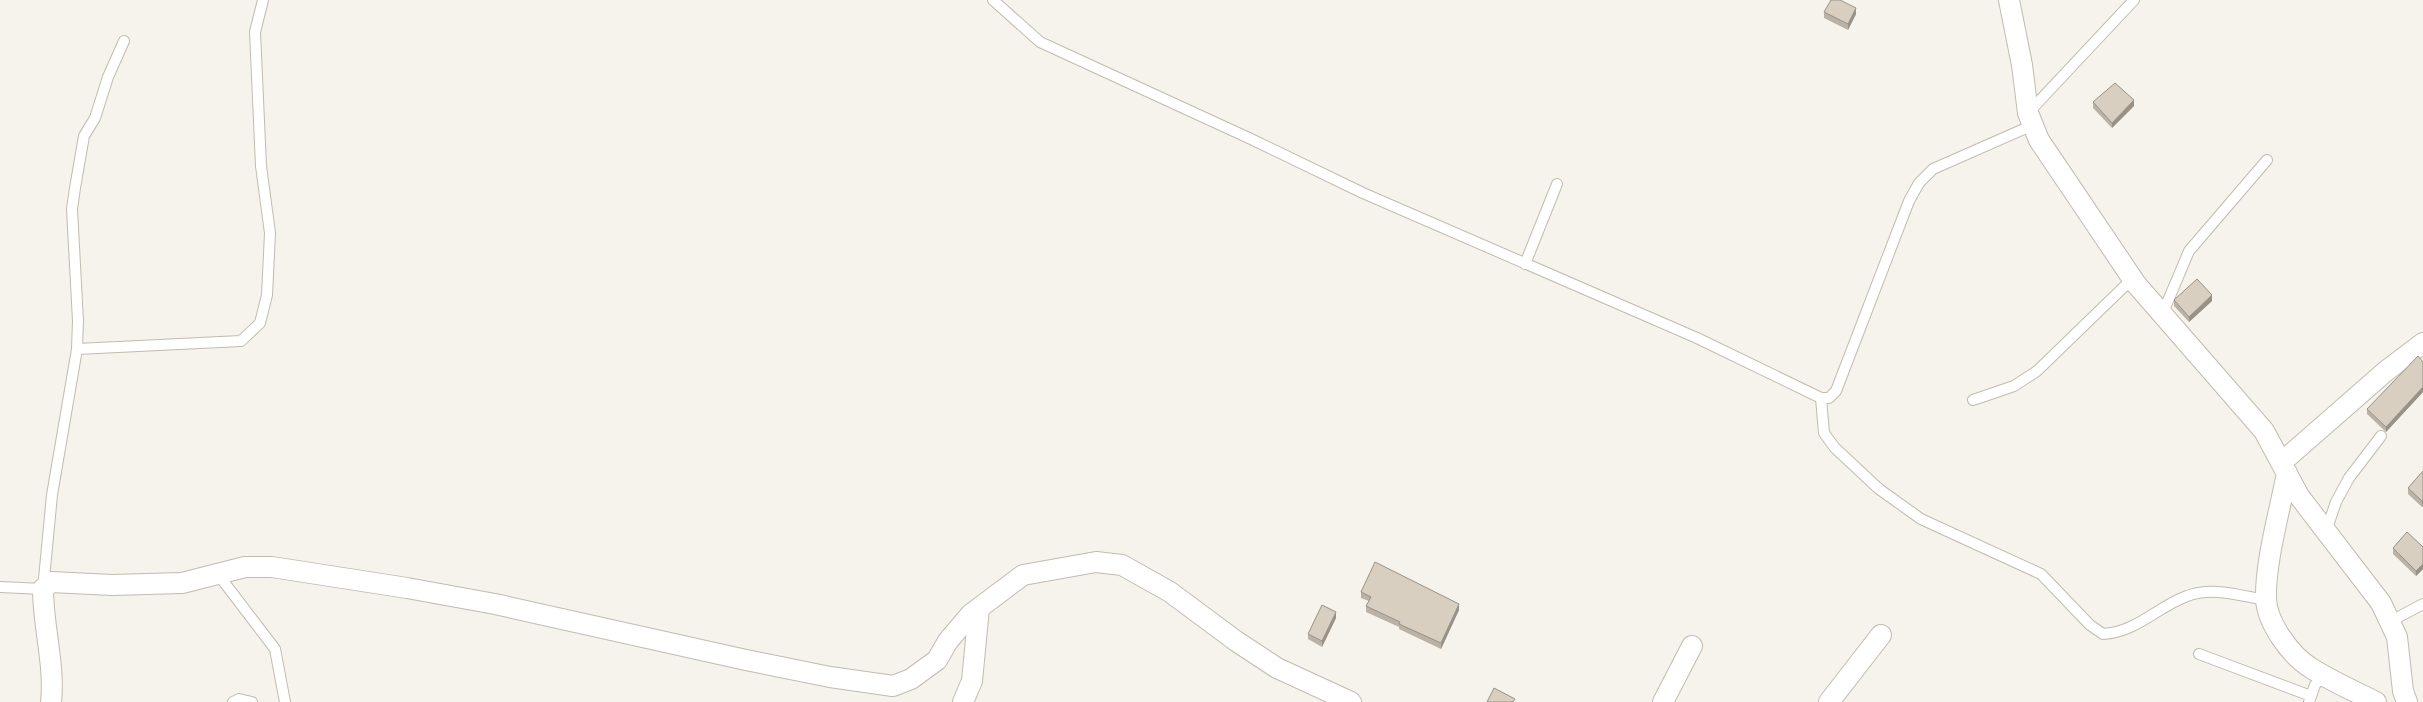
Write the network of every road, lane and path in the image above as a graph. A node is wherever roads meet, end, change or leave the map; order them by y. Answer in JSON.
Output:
{"nodes":[{"id":1,"x":263,"y":0,"type":"edge"},
{"id":2,"x":993,"y":0,"type":"edge"},
{"id":3,"x":2009,"y":0,"type":"edge"},
{"id":4,"x":2134,"y":0,"type":"edge"},
{"id":5,"x":124,"y":41,"type":"dead end"},
{"id":6,"x":2030,"y":119,"type":"junction"},
{"id":7,"x":2267,"y":160,"type":"dead end"},
{"id":8,"x":1558,"y":184,"type":"dead end"},
{"id":9,"x":1525,"y":264,"type":"junction"},
{"id":10,"x":2132,"y":279,"type":"junction"},
{"id":11,"x":2162,"y":315,"type":"junction"},
{"id":12,"x":2423,"y":343,"type":"edge"},
{"id":13,"x":77,"y":349,"type":"junction"},
{"id":14,"x":1821,"y":398,"type":"junction"},
{"id":15,"x":1973,"y":400,"type":"dead end"},
{"id":16,"x":2381,"y":436,"type":"dead end"},
{"id":17,"x":2284,"y":468,"type":"junction"},
{"id":18,"x":2326,"y":531,"type":"junction"},
{"id":19,"x":217,"y":573,"type":"junction"},
{"id":20,"x":0,"y":587,"type":"edge"},
{"id":21,"x":42,"y":589,"type":"junction"},
{"id":22,"x":2266,"y":600,"type":"junction"},
{"id":23,"x":2423,"y":604,"type":"edge"},
{"id":24,"x":979,"y":608,"type":"junction"},
{"id":25,"x":2390,"y":621,"type":"junction"},
{"id":26,"x":1881,"y":635,"type":"dead end"},
{"id":27,"x":1692,"y":646,"type":"dead end"},
{"id":28,"x":2199,"y":654,"type":"dead end"},
{"id":29,"x":2324,"y":675,"type":"junction"},
{"id":30,"x":2310,"y":699,"type":"edge"},
{"id":31,"x":51,"y":702,"type":"edge"},
{"id":32,"x":233,"y":702,"type":"edge"},
{"id":33,"x":252,"y":702,"type":"edge"},
{"id":34,"x":285,"y":702,"type":"edge"},
{"id":35,"x":963,"y":702,"type":"edge"},
{"id":36,"x":1351,"y":702,"type":"edge"},
{"id":37,"x":1663,"y":702,"type":"edge"},
{"id":38,"x":1829,"y":702,"type":"edge"},
{"id":39,"x":2376,"y":702,"type":"edge"},
{"id":40,"x":2407,"y":702,"type":"edge"}],
"edges":[{"from":1,"to":13,"type":"lane"},
{"from":2,"to":9,"type":"lane"},
{"from":3,"to":6,"type":"street"},
{"from":4,"to":6,"type":"lane"},
{"from":5,"to":13,"type":"lane"},
{"from":6,"to":10,"type":"street"},
{"from":6,"to":14,"type":"lane"},
{"from":7,"to":11,"type":"lane"},
{"from":8,"to":9,"type":"lane"},
{"from":9,"to":14,"type":"lane"},
{"from":10,"to":11,"type":"street"},
{"from":10,"to":15,"type":"lane"},
{"from":11,"to":17,"type":"street"},
{"from":12,"to":17,"type":"street"},
{"from":13,"to":21,"type":"lane"},
{"from":14,"to":22,"type":"lane"},
{"from":16,"to":18,"type":"lane"},
{"from":17,"to":18,"type":"street"},
{"from":17,"to":22,"type":"street"},
{"from":18,"to":25,"type":"street"},
{"from":19,"to":21,"type":"street"},
{"from":19,"to":24,"type":"street"},
{"from":19,"to":34,"type":"lane"},
{"from":20,"to":21,"type":"lane"},
{"from":21,"to":31,"type":"street"},
{"from":22,"to":29,"type":"street"},
{"from":23,"to":25,"type":"lane"},
{"from":24,"to":35,"type":"street"},
{"from":24,"to":36,"type":"street"},
{"from":25,"to":40,"type":"street"},
{"from":26,"to":38,"type":"street"},
{"from":27,"to":37,"type":"street"},
{"from":28,"to":30,"type":"lane"},
{"from":29,"to":30,"type":"lane"},
{"from":29,"to":39,"type":"street"},
{"from":32,"to":33,"type":"lane"}]}
